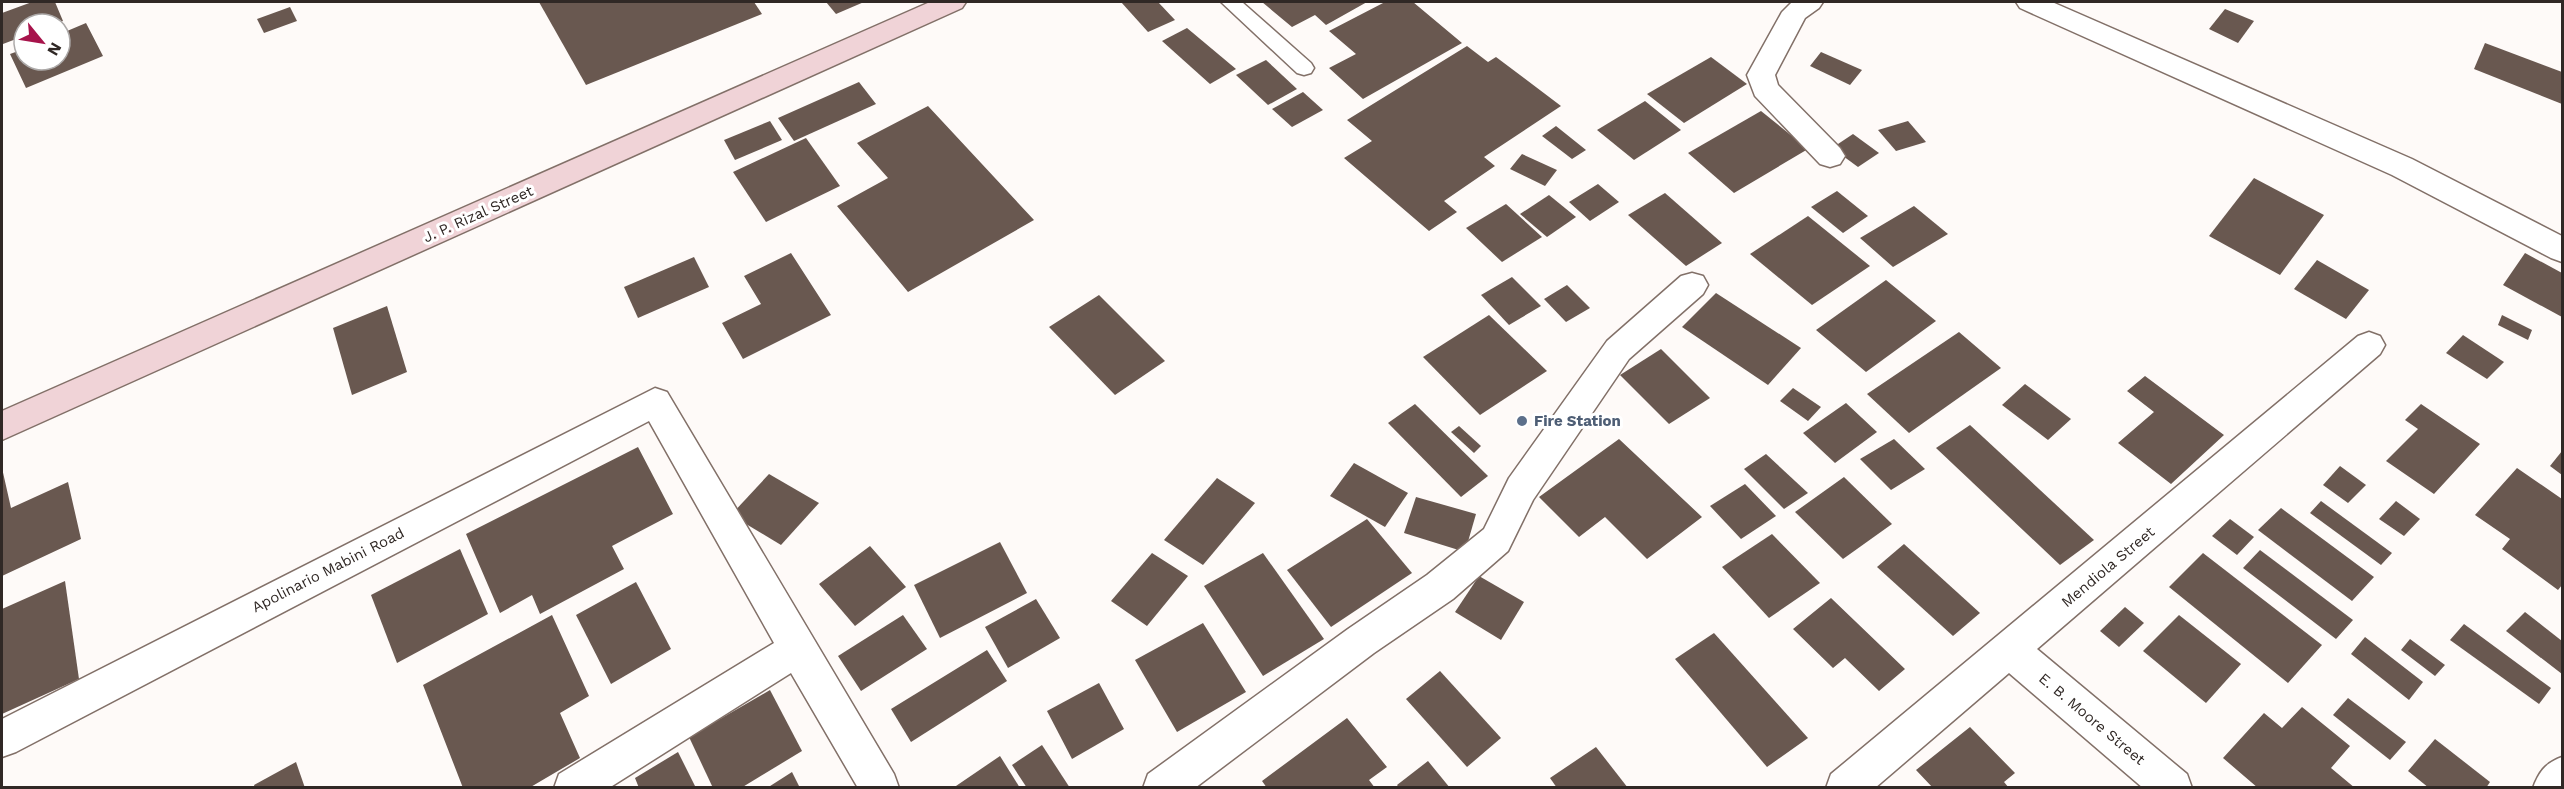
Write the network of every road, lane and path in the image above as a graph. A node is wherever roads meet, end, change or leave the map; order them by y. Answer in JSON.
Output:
{"nodes":[{"id":1,"x":953,"y":2,"type":"edge"},
{"id":2,"x":1231,"y":2,"type":"edge"},
{"id":3,"x":1810,"y":2,"type":"edge"},
{"id":4,"x":2029,"y":2,"type":"edge"},
{"id":5,"x":1304,"y":68,"type":"dead end"},
{"id":6,"x":1830,"y":156,"type":"dead end"},
{"id":7,"x":2562,"y":250,"type":"edge"},
{"id":8,"x":1692,"y":285,"type":"dead end"},
{"id":9,"x":2369,"y":345,"type":"dead end"},
{"id":10,"x":2,"y":426,"type":"edge"},
{"id":11,"x":796,"y":649,"type":"junction"},
{"id":12,"x":2010,"y":650,"type":"junction"},
{"id":13,"x":2,"y":739,"type":"edge"},
{"id":14,"x":2562,"y":776,"type":"edge"},
{"id":15,"x":573,"y":788,"type":"edge"},
{"id":16,"x":880,"y":788,"type":"edge"},
{"id":17,"x":1162,"y":788,"type":"edge"},
{"id":18,"x":1845,"y":788,"type":"edge"},
{"id":19,"x":2173,"y":788,"type":"edge"},
{"id":20,"x":2552,"y":788,"type":"edge"}],
"edges":[{"from":1,"to":10,"type":"street","name":"J. P. Rizal Street"},
{"from":2,"to":5,"type":"lane"},
{"from":3,"to":6,"type":"street"},
{"from":4,"to":7,"type":"street"},
{"from":8,"to":17,"type":"street"},
{"from":9,"to":12,"type":"street","name":"Mendiola Street"},
{"from":11,"to":13,"type":"street","name":"Apolinario Mabini Road"},
{"from":11,"to":15,"type":"street"},
{"from":11,"to":16,"type":"street"},
{"from":12,"to":18,"type":"street","name":"Mendiola Street"},
{"from":12,"to":19,"type":"street","name":"E. B. Moore Street"},
{"from":14,"to":20,"type":"street"}]}
